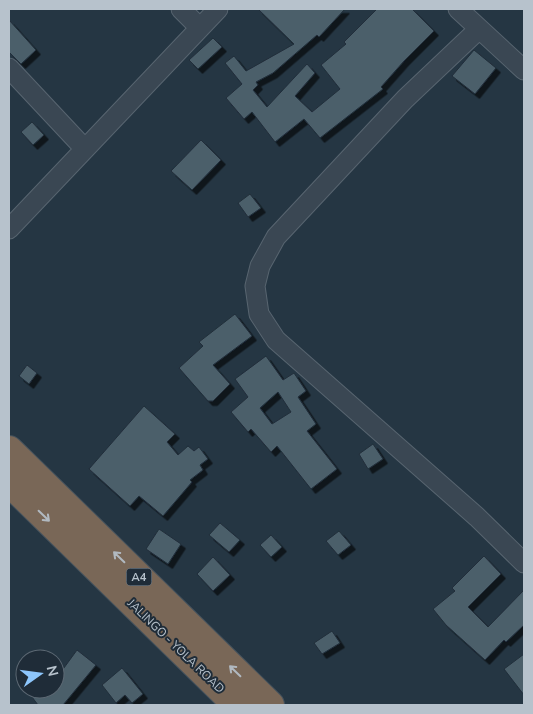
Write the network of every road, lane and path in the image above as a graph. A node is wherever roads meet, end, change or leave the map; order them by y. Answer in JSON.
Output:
{"nodes":[{"id":1,"x":181,"y":9,"type":"edge"},
{"id":2,"x":218,"y":9,"type":"edge"},
{"id":3,"x":458,"y":9,"type":"edge"},
{"id":4,"x":199,"y":27,"type":"junction"},
{"id":5,"x":479,"y":29,"type":"junction"},
{"id":6,"x":9,"y":68,"type":"edge"},
{"id":7,"x":524,"y":70,"type":"edge"},
{"id":8,"x":84,"y":148,"type":"junction"},
{"id":9,"x":9,"y":229,"type":"edge"},
{"id":10,"x":9,"y":450,"type":"edge"},
{"id":11,"x":9,"y":482,"type":"edge"},
{"id":12,"x":524,"y":563,"type":"edge"},
{"id":13,"x":237,"y":705,"type":"edge"},
{"id":14,"x":270,"y":705,"type":"edge"}],
"edges":[{"from":1,"to":4,"type":"street"},
{"from":2,"to":4,"type":"street"},
{"from":3,"to":5,"type":"street"},
{"from":4,"to":8,"type":"street"},
{"from":5,"to":7,"type":"street"},
{"from":5,"to":12,"type":"street"},
{"from":6,"to":8,"type":"street"},
{"from":8,"to":9,"type":"street"},
{"from":14,"to":10,"type":"highway","number":"A4","one_way":true},
{"from":11,"to":13,"type":"highway","name":"JALINGO - YOLA ROAD","number":"A4","one_way":true}]}
